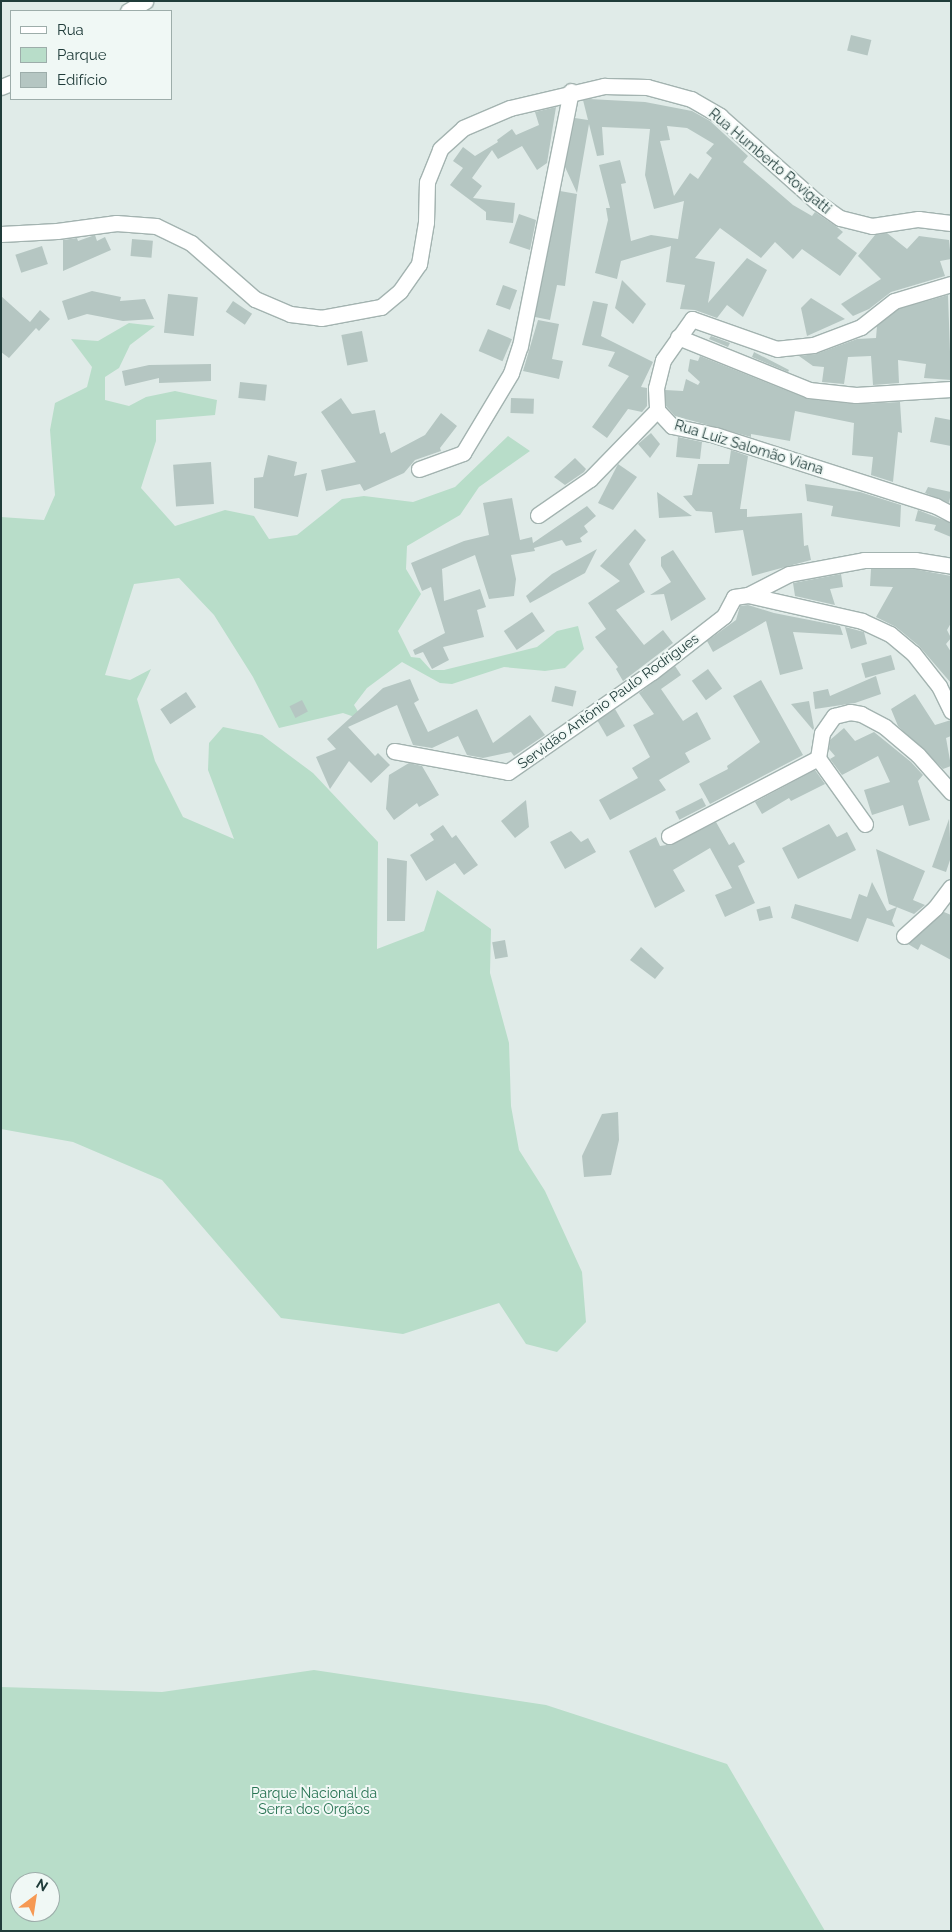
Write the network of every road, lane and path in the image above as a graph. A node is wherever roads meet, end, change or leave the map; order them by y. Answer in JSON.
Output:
{"nodes":[{"id":1,"x":145,"y":1,"type":"edge"},
{"id":2,"x":130,"y":10,"type":"edge"},
{"id":3,"x":571,"y":91,"type":"junction"},
{"id":4,"x":951,"y":223,"type":"edge"},
{"id":5,"x":1,"y":234,"type":"edge"},
{"id":6,"x":951,"y":284,"type":"edge"},
{"id":7,"x":678,"y":337,"type":"junction"},
{"id":8,"x":951,"y":389,"type":"edge"},
{"id":9,"x":657,"y":410,"type":"junction"},
{"id":10,"x":419,"y":469,"type":"dead end"},
{"id":11,"x":951,"y":514,"type":"edge"},
{"id":12,"x":538,"y":515,"type":"dead end"},
{"id":13,"x":951,"y":566,"type":"edge"},
{"id":14,"x":748,"y":595,"type":"junction"},
{"id":15,"x":951,"y":712,"type":"edge"},
{"id":16,"x":394,"y":750,"type":"dead end"},
{"id":17,"x":818,"y":758,"type":"junction"},
{"id":18,"x":951,"y":792,"type":"edge"},
{"id":19,"x":865,"y":824,"type":"dead end"},
{"id":20,"x":669,"y":836,"type":"dead end"},
{"id":21,"x":951,"y":886,"type":"edge"},
{"id":22,"x":904,"y":936,"type":"dead end"}],
"edges":[{"from":1,"to":2,"type":"street"},
{"from":3,"to":4,"type":"street","name":"Rua Humberto Rovigatti"},
{"from":3,"to":5,"type":"street","name":"Rua Humberto Rovigatti"},
{"from":3,"to":10,"type":"street"},
{"from":6,"to":7,"type":"street"},
{"from":7,"to":8,"type":"street"},
{"from":7,"to":9,"type":"street"},
{"from":9,"to":11,"type":"street","name":"Rua Luiz Salomão Viana"},
{"from":9,"to":12,"type":"street"},
{"from":13,"to":14,"type":"street"},
{"from":14,"to":15,"type":"street"},
{"from":14,"to":16,"type":"street","name":"Servidão Antônio Paulo Rodrigues"},
{"from":17,"to":18,"type":"street"},
{"from":17,"to":19,"type":"street"},
{"from":17,"to":20,"type":"street"},
{"from":21,"to":22,"type":"street"}]}
